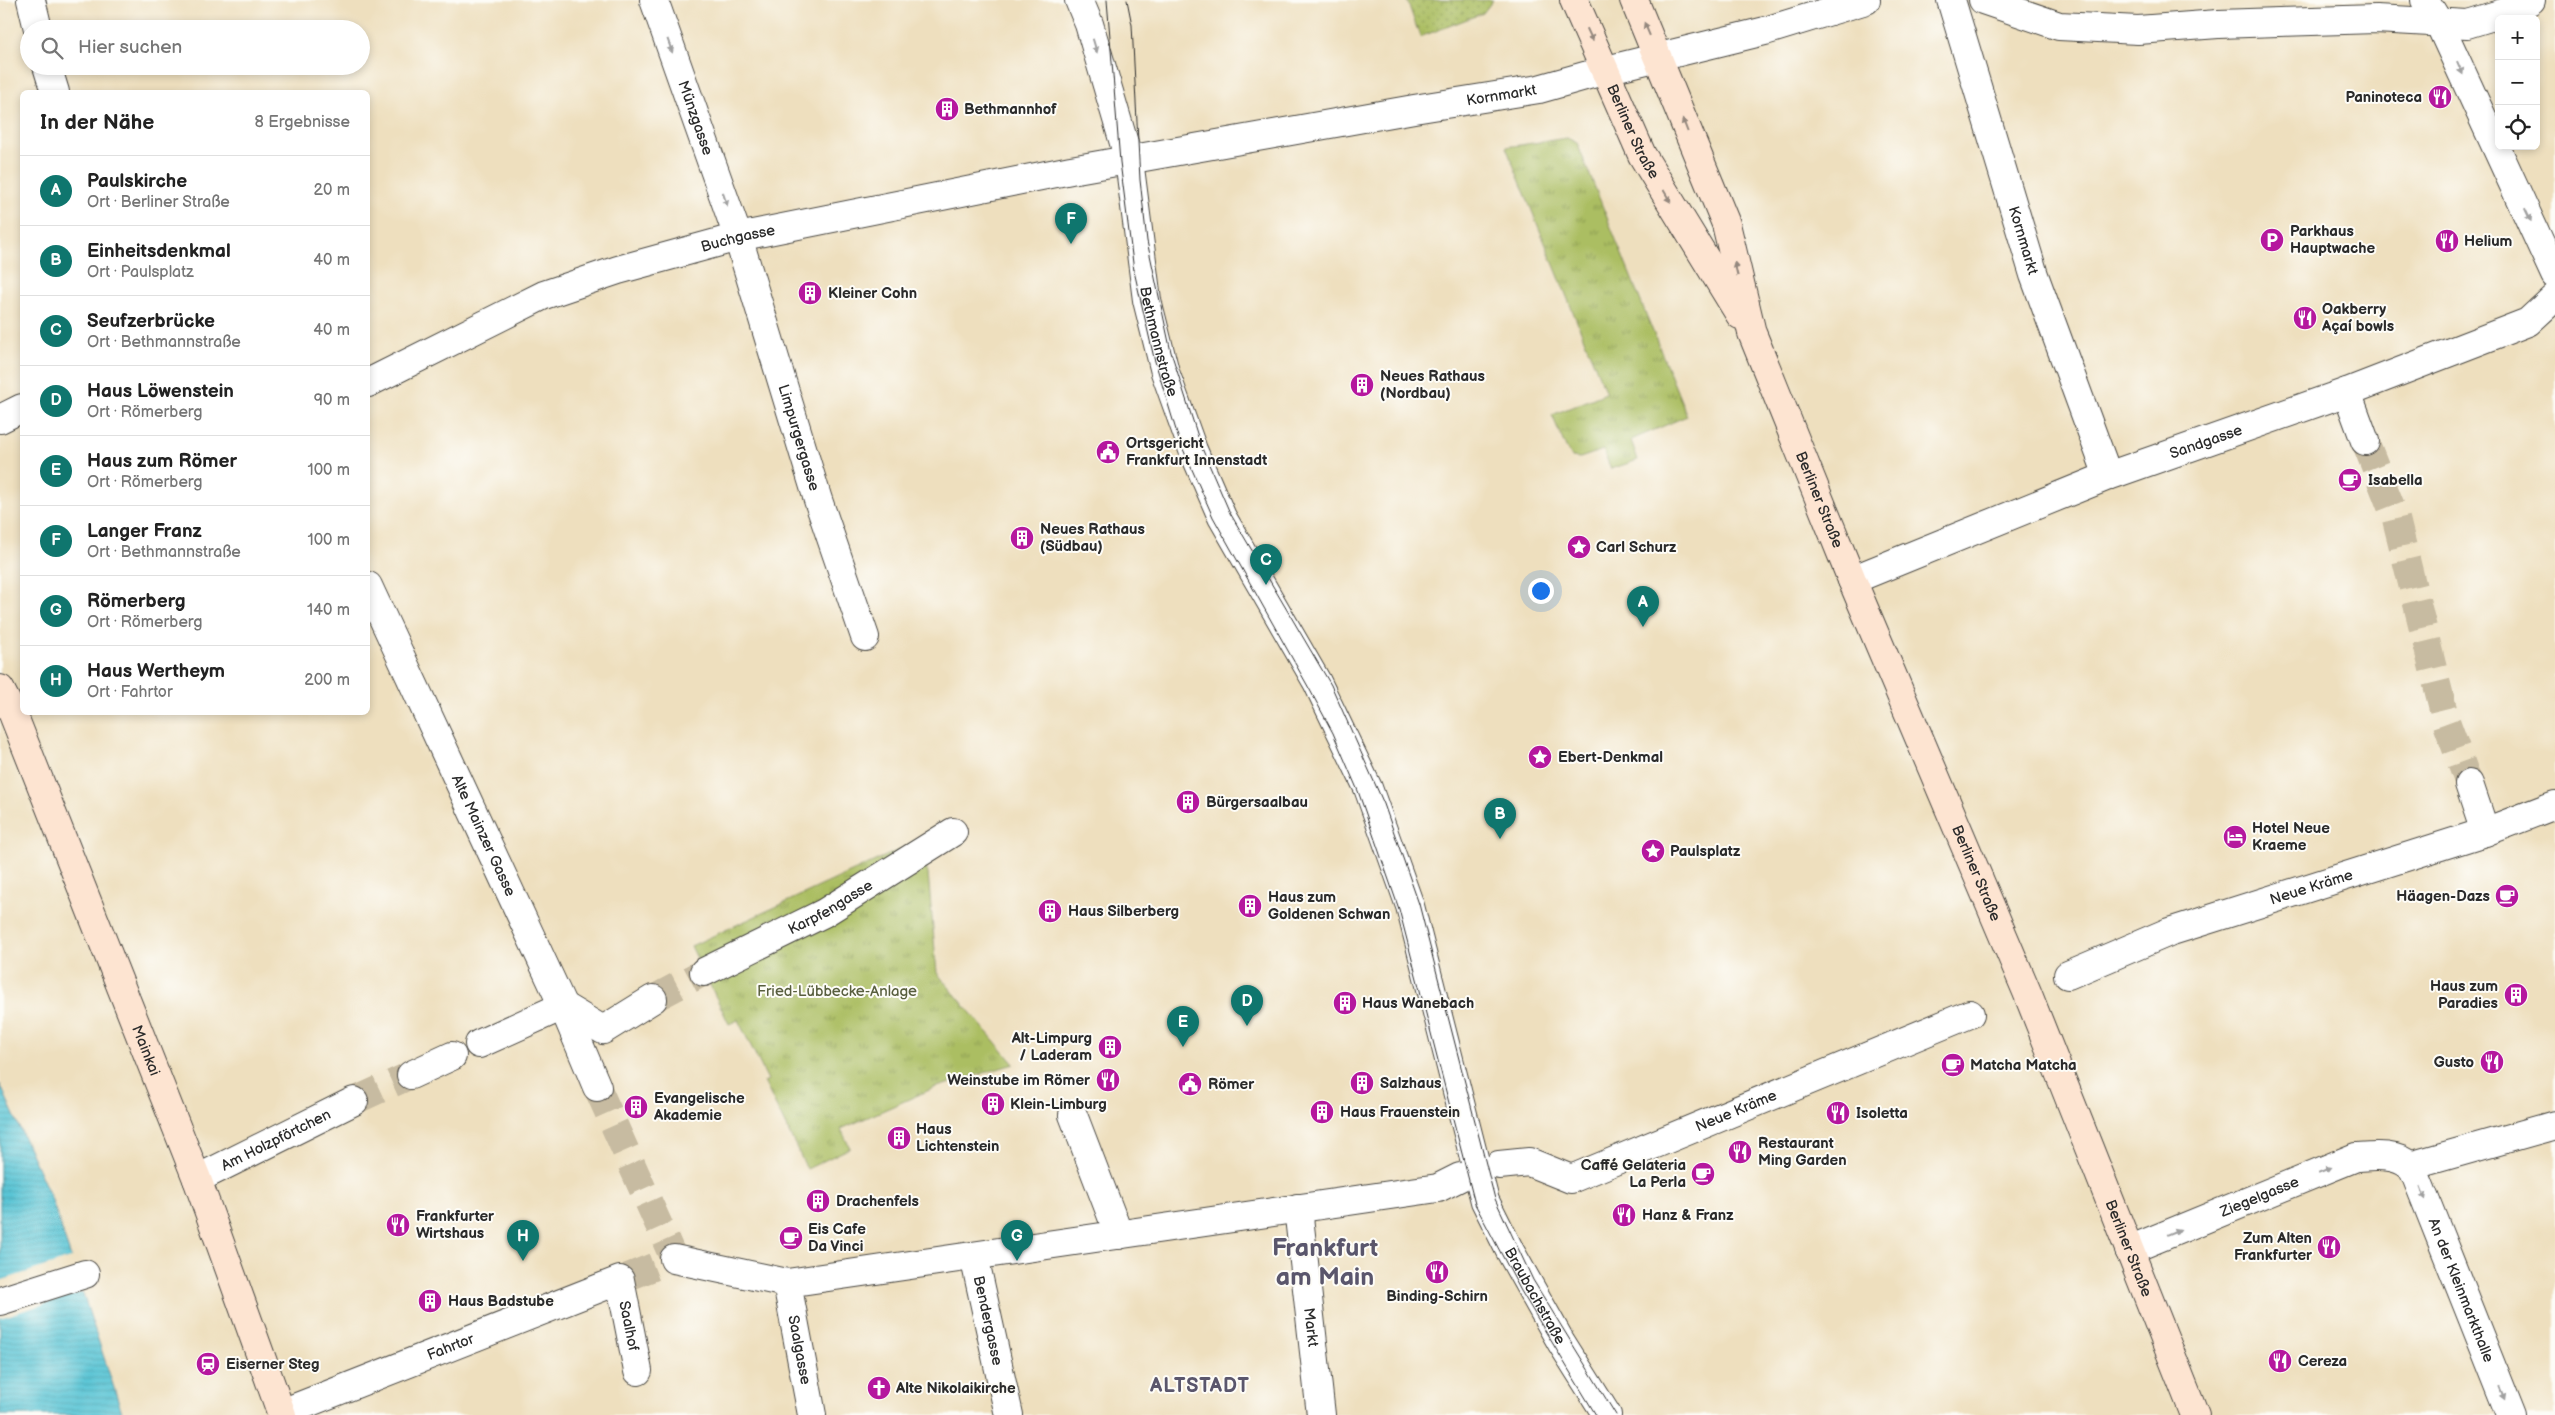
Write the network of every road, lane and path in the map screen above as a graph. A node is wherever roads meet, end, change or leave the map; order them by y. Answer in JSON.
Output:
{"nodes":[{"id":1,"x":31,"y":0,"type":"edge"},
{"id":2,"x":654,"y":0,"type":"edge"},
{"id":3,"x":1078,"y":0,"type":"edge"},
{"id":4,"x":1574,"y":0,"type":"edge"},
{"id":5,"x":1634,"y":0,"type":"edge"},
{"id":6,"x":1866,"y":0,"type":"edge"},
{"id":7,"x":1951,"y":0,"type":"edge"},
{"id":8,"x":1982,"y":0,"type":"edge"},
{"id":9,"x":2425,"y":0,"type":"edge"},
{"id":10,"x":2531,"y":0,"type":"edge"},
{"id":11,"x":36,"y":20,"type":"edge"},
{"id":12,"x":2440,"y":23,"type":"junction"},
{"id":13,"x":1659,"y":58,"type":"junction"},
{"id":14,"x":1606,"y":70,"type":"junction"},
{"id":15,"x":50,"y":75,"type":"edge"},
{"id":16,"x":54,"y":90,"type":"edge"},
{"id":17,"x":1129,"y":160,"type":"junction"},
{"id":18,"x":738,"y":236,"type":"junction"},
{"id":19,"x":2555,"y":275,"type":"edge"},
{"id":20,"x":2555,"y":297,"type":"edge"},
{"id":21,"x":1752,"y":333,"type":"junction"},
{"id":22,"x":370,"y":382,"type":"edge"},
{"id":23,"x":2347,"y":392,"type":"junction"},
{"id":24,"x":20,"y":409,"type":"edge"},
{"id":25,"x":0,"y":419,"type":"edge"},
{"id":26,"x":2365,"y":442,"type":"tunnel mouth"},
{"id":27,"x":2108,"y":476,"type":"junction"},
{"id":28,"x":1852,"y":580,"type":"junction"},
{"id":29,"x":370,"y":590,"type":"edge"},
{"id":30,"x":865,"y":637,"type":"dead end"},
{"id":31,"x":0,"y":689,"type":"edge"},
{"id":32,"x":2469,"y":784,"type":"tunnel mouth"},
{"id":33,"x":2555,"y":805,"type":"edge"},
{"id":34,"x":952,"y":832,"type":"dead end"},
{"id":35,"x":2485,"y":832,"type":"junction"},
{"id":36,"x":704,"y":972,"type":"tunnel mouth"},
{"id":37,"x":2068,"y":975,"type":"dead end"},
{"id":38,"x":653,"y":999,"type":"tunnel mouth"},
{"id":39,"x":563,"y":1006,"type":"junction"},
{"id":40,"x":1970,"y":1014,"type":"dead end"},
{"id":41,"x":479,"y":1044,"type":"dead end"},
{"id":42,"x":452,"y":1056,"type":"dead end"},
{"id":43,"x":411,"y":1075,"type":"tunnel mouth"},
{"id":44,"x":597,"y":1087,"type":"tunnel mouth"},
{"id":45,"x":354,"y":1101,"type":"tunnel mouth"},
{"id":46,"x":1073,"y":1115,"type":"dead end"},
{"id":47,"x":2555,"y":1126,"type":"edge"},
{"id":48,"x":2402,"y":1162,"type":"junction"},
{"id":49,"x":1479,"y":1171,"type":"junction"},
{"id":50,"x":197,"y":1179,"type":"junction"},
{"id":51,"x":1298,"y":1208,"type":"junction"},
{"id":52,"x":1119,"y":1235,"type":"junction"},
{"id":53,"x":2129,"y":1250,"type":"junction"},
{"id":54,"x":974,"y":1256,"type":"junction"},
{"id":55,"x":674,"y":1259,"type":"dead end"},
{"id":56,"x":84,"y":1274,"type":"dead end"},
{"id":57,"x":620,"y":1280,"type":"joint"},
{"id":58,"x":787,"y":1283,"type":"junction"},
{"id":59,"x":0,"y":1301,"type":"edge"},
{"id":60,"x":638,"y":1371,"type":"dead end"},
{"id":61,"x":282,"y":1414,"type":"edge"},
{"id":62,"x":812,"y":1415,"type":"edge"},
{"id":63,"x":1009,"y":1415,"type":"edge"},
{"id":64,"x":1321,"y":1415,"type":"edge"},
{"id":65,"x":1607,"y":1415,"type":"edge"},
{"id":66,"x":2195,"y":1415,"type":"edge"},
{"id":67,"x":2511,"y":1415,"type":"edge"}],
"edges":[{"from":1,"to":11,"type":"street"},
{"from":2,"to":18,"type":"street","name":"Münzgasse","one_way":true},
{"from":3,"to":17,"type":"street","name":"Bethmannstraße","one_way":true},
{"from":4,"to":14,"type":"main road","name":"Berliner Straße","one_way":true},
{"from":13,"to":5,"type":"main road","name":"Berliner Straße","one_way":true},
{"from":6,"to":13,"type":"street","name":"Kornmarkt"},
{"from":7,"to":27,"type":"street","name":"Kornmarkt"},
{"from":8,"to":12,"type":"street"},
{"from":9,"to":12,"type":"street"},
{"from":10,"to":12,"type":"street"},
{"from":12,"to":19,"type":"street","one_way":true},
{"from":13,"to":14,"type":"street","name":"Kornmarkt"},
{"from":21,"to":13,"type":"main road","name":"Berliner Straße","one_way":true},
{"from":14,"to":17,"type":"street","name":"Kornmarkt"},
{"from":14,"to":21,"type":"main road","name":"Berliner Straße","one_way":true},
{"from":15,"to":16,"type":"street"},
{"from":17,"to":18,"type":"street","name":"Buchgasse"},
{"from":17,"to":49,"type":"street","name":"Bethmannstraße"},
{"from":18,"to":22,"type":"street","name":"Buchgasse"},
{"from":18,"to":30,"type":"street","name":"Limpurgergasse"},
{"from":20,"to":23,"type":"street","name":"Sandgasse"},
{"from":21,"to":28,"type":"main road","name":"Berliner Straße"},
{"from":23,"to":26,"type":"street"},
{"from":23,"to":27,"type":"street","name":"Sandgasse"},
{"from":24,"to":25,"type":"street"},
{"from":27,"to":28,"type":"street","name":"Sandgasse"},
{"from":28,"to":53,"type":"main road","name":"Berliner Straße"},
{"from":29,"to":39,"type":"street","name":"Alte Mainzer Gasse"},
{"from":31,"to":50,"type":"main road","name":"Mainkai"},
{"from":32,"to":35,"type":"street"},
{"from":33,"to":35,"type":"street","name":"Neue Kräme"},
{"from":34,"to":36,"type":"street","name":"Karpfengasse"},
{"from":35,"to":37,"type":"street","name":"Neue Kräme"},
{"from":38,"to":39,"type":"street"},
{"from":39,"to":41,"type":"street"},
{"from":39,"to":44,"type":"street","name":"Alte Mainzer Gasse"},
{"from":40,"to":49,"type":"street","name":"Neue Kräme"},
{"from":42,"to":43,"type":"street"},
{"from":45,"to":50,"type":"street","name":"Am Holzpförtchen"},
{"from":46,"to":52,"type":"street"},
{"from":47,"to":48,"type":"street"},
{"from":53,"to":48,"type":"street","name":"Ziegelgasse","one_way":true},
{"from":48,"to":67,"type":"street","name":"An der Kleinmarkthalle","one_way":true},
{"from":49,"to":51,"type":"street"},
{"from":49,"to":65,"type":"street","name":"Braubachstraße"},
{"from":50,"to":61,"type":"main road","name":"Mainkai"},
{"from":51,"to":52,"type":"street"},
{"from":51,"to":64,"type":"street","name":"Markt"},
{"from":52,"to":54,"type":"street"},
{"from":53,"to":66,"type":"main road","name":"Berliner Straße"},
{"from":54,"to":58,"type":"street"},
{"from":54,"to":63,"type":"street","name":"Bendergasse"},
{"from":55,"to":58,"type":"street"},
{"from":56,"to":59,"type":"street"},
{"from":57,"to":60,"type":"street","name":"Saalhof"},
{"from":57,"to":61,"type":"street","name":"Fahrtor"},
{"from":58,"to":62,"type":"street","name":"Saalgasse"}]}
